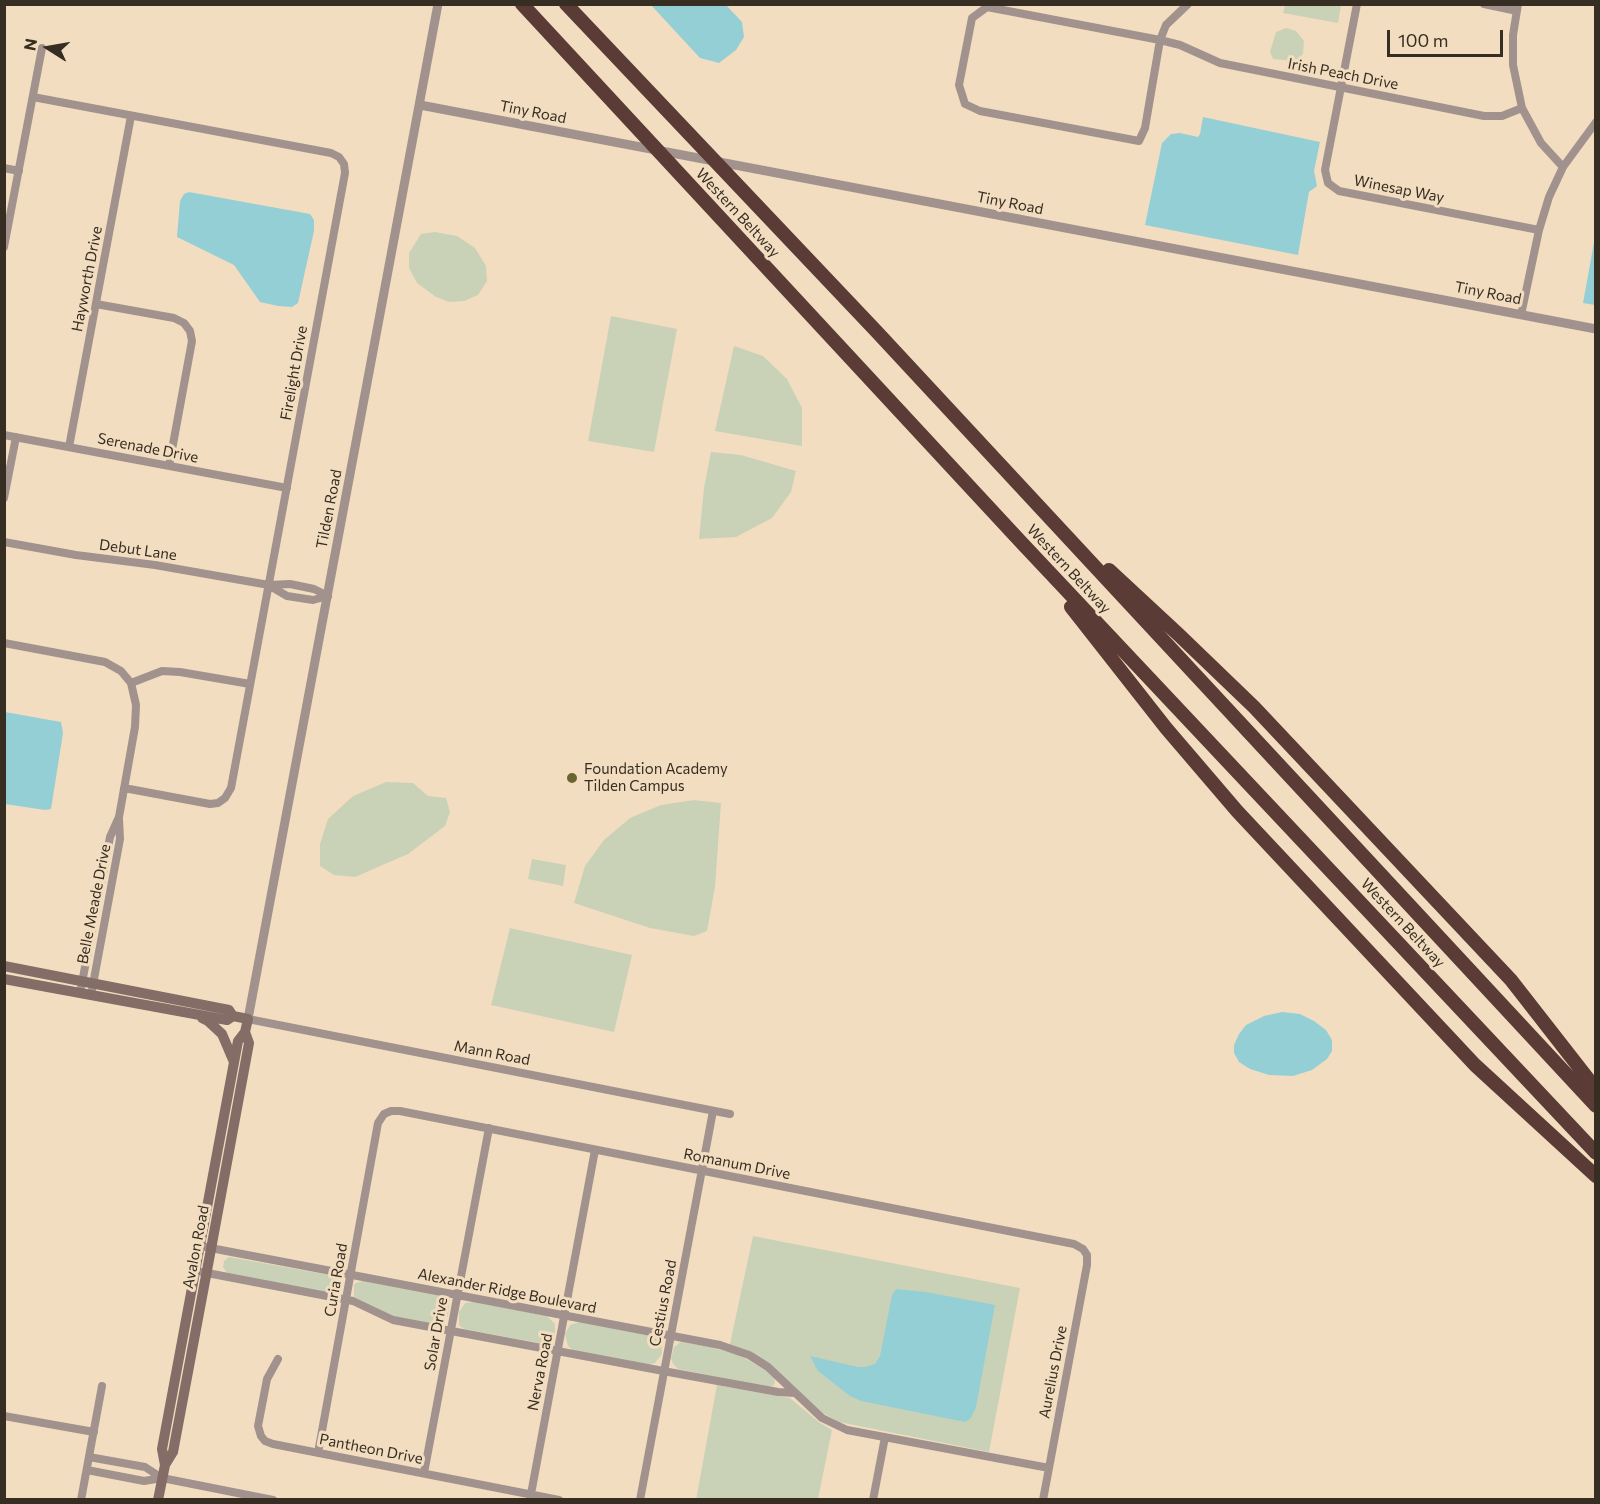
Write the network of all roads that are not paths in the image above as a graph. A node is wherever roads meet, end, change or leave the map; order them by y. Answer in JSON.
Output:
{"nodes":[{"id":1,"x":438,"y":4,"type":"edge"},
{"id":2,"x":522,"y":4,"type":"edge"},
{"id":3,"x":566,"y":4,"type":"edge"},
{"id":4,"x":1188,"y":4,"type":"edge"},
{"id":5,"x":1357,"y":4,"type":"edge"},
{"id":6,"x":1484,"y":4,"type":"edge"},
{"id":7,"x":1517,"y":8,"type":"edge"},
{"id":8,"x":1160,"y":40,"type":"junction"},
{"id":9,"x":42,"y":48,"type":"dead end"},
{"id":10,"x":1341,"y":88,"type":"junction"},
{"id":11,"x":33,"y":97,"type":"junction"},
{"id":12,"x":420,"y":105,"type":"junction"},
{"id":13,"x":1522,"y":108,"type":"junction"},
{"id":14,"x":131,"y":116,"type":"junction"},
{"id":15,"x":1596,"y":122,"type":"edge"},
{"id":16,"x":1563,"y":167,"type":"junction"},
{"id":17,"x":4,"y":168,"type":"edge"},
{"id":18,"x":19,"y":171,"type":"junction"},
{"id":19,"x":1539,"y":230,"type":"junction"},
{"id":20,"x":4,"y":247,"type":"edge"},
{"id":21,"x":96,"y":304,"type":"junction"},
{"id":22,"x":1521,"y":315,"type":"junction"},
{"id":23,"x":1596,"y":329,"type":"edge"},
{"id":24,"x":4,"y":435,"type":"edge"},
{"id":25,"x":16,"y":437,"type":"junction"},
{"id":26,"x":69,"y":447,"type":"junction"},
{"id":27,"x":169,"y":466,"type":"junction"},
{"id":28,"x":287,"y":488,"type":"junction"},
{"id":29,"x":4,"y":498,"type":"edge"},
{"id":30,"x":1038,"y":507,"type":"junction"},
{"id":31,"x":1020,"y":541,"type":"junction"},
{"id":32,"x":4,"y":542,"type":"edge"},
{"id":33,"x":269,"y":585,"type":"junction"},
{"id":34,"x":297,"y":586,"type":"junction"},
{"id":35,"x":328,"y":596,"type":"junction"},
{"id":36,"x":295,"y":597,"type":"junction"},
{"id":37,"x":4,"y":643,"type":"edge"},
{"id":38,"x":131,"y":683,"type":"junction"},
{"id":39,"x":250,"y":684,"type":"junction"},
{"id":40,"x":124,"y":788,"type":"junction"},
{"id":41,"x":118,"y":817,"type":"junction"},
{"id":42,"x":107,"y":851,"type":"junction"},
{"id":43,"x":118,"y":853,"type":"junction"},
{"id":44,"x":94,"y":920,"type":"junction"},
{"id":45,"x":105,"y":922,"type":"junction"},
{"id":46,"x":4,"y":966,"type":"edge"},
{"id":47,"x":4,"y":979,"type":"edge"},
{"id":48,"x":88,"y":982,"type":"junction"},
{"id":49,"x":80,"y":993,"type":"junction"},
{"id":50,"x":91,"y":995,"type":"junction"},
{"id":51,"x":193,"y":1014,"type":"junction"},
{"id":52,"x":233,"y":1016,"type":"junction"},
{"id":53,"x":248,"y":1019,"type":"junction"},
{"id":54,"x":245,"y":1032,"type":"junction"},
{"id":55,"x":234,"y":1062,"type":"junction"},
{"id":56,"x":1596,"y":1089,"type":"edge"},
{"id":57,"x":1596,"y":1106,"type":"edge"},
{"id":58,"x":713,"y":1111,"type":"junction"},
{"id":59,"x":384,"y":1114,"type":"joint"},
{"id":60,"x":730,"y":1114,"type":"dead end"},
{"id":61,"x":489,"y":1128,"type":"junction"},
{"id":62,"x":595,"y":1150,"type":"junction"},
{"id":63,"x":1596,"y":1153,"type":"edge"},
{"id":64,"x":702,"y":1171,"type":"junction"},
{"id":65,"x":1596,"y":1176,"type":"edge"},
{"id":66,"x":200,"y":1246,"type":"junction"},
{"id":67,"x":211,"y":1249,"type":"junction"},
{"id":68,"x":1083,"y":1250,"type":"joint"},
{"id":69,"x":201,"y":1272,"type":"junction"},
{"id":70,"x":351,"y":1276,"type":"junction"},
{"id":71,"x":457,"y":1295,"type":"junction"},
{"id":72,"x":346,"y":1300,"type":"junction"},
{"id":73,"x":565,"y":1315,"type":"junction"},
{"id":74,"x":451,"y":1331,"type":"junction"},
{"id":75,"x":671,"y":1335,"type":"junction"},
{"id":76,"x":558,"y":1351,"type":"junction"},
{"id":77,"x":278,"y":1359,"type":"dead end"},
{"id":78,"x":664,"y":1371,"type":"junction"},
{"id":79,"x":102,"y":1386,"type":"dead end"},
{"id":80,"x":795,"y":1393,"type":"junction"},
{"id":81,"x":4,"y":1416,"type":"edge"},
{"id":82,"x":94,"y":1432,"type":"junction"},
{"id":83,"x":885,"y":1437,"type":"junction"},
{"id":84,"x":318,"y":1452,"type":"junction"},
{"id":85,"x":89,"y":1456,"type":"junction"},
{"id":86,"x":116,"y":1461,"type":"junction"},
{"id":87,"x":1049,"y":1468,"type":"junction"},
{"id":88,"x":87,"y":1470,"type":"junction"},
{"id":89,"x":424,"y":1473,"type":"junction"},
{"id":90,"x":113,"y":1475,"type":"junction"},
{"id":91,"x":162,"y":1478,"type":"junction"},
{"id":92,"x":531,"y":1494,"type":"junction"},
{"id":93,"x":81,"y":1500,"type":"edge"},
{"id":94,"x":158,"y":1500,"type":"edge"},
{"id":95,"x":273,"y":1500,"type":"edge"},
{"id":96,"x":559,"y":1500,"type":"edge"},
{"id":97,"x":640,"y":1500,"type":"edge"},
{"id":98,"x":873,"y":1500,"type":"edge"},
{"id":99,"x":1043,"y":1500,"type":"edge"}],
"edges":[{"from":1,"to":12,"type":"street","name":"Tilden Road"},
{"from":2,"to":31,"type":"highway","name":"Western Beltway"},
{"from":3,"to":30,"type":"highway","name":"Western Beltway"},
{"from":4,"to":8,"type":"street"},
{"from":5,"to":10,"type":"street","name":"Winesap Way"},
{"from":6,"to":7,"type":"street"},
{"from":7,"to":13,"type":"street"},
{"from":8,"to":8,"type":"street","name":"Irish Peach Drive"},
{"from":8,"to":10,"type":"street","name":"Irish Peach Drive"},
{"from":9,"to":11,"type":"street"},
{"from":10,"to":13,"type":"street","name":"Irish Peach Drive"},
{"from":10,"to":19,"type":"street","name":"Winesap Way"},
{"from":11,"to":14,"type":"street","name":"Firelight Drive"},
{"from":11,"to":18,"type":"street"},
{"from":12,"to":22,"type":"street","name":"Tiny Road"},
{"from":12,"to":35,"type":"street","name":"Tilden Road"},
{"from":13,"to":16,"type":"street"},
{"from":14,"to":21,"type":"street","name":"Hayworth Drive"},
{"from":14,"to":28,"type":"street","name":"Firelight Drive"},
{"from":15,"to":16,"type":"street"},
{"from":16,"to":19,"type":"street"},
{"from":17,"to":18,"type":"street"},
{"from":18,"to":20,"type":"street"},
{"from":19,"to":22,"type":"street"},
{"from":21,"to":26,"type":"street","name":"Hayworth Drive"},
{"from":21,"to":27,"type":"street"},
{"from":22,"to":23,"type":"street","name":"Tiny Road"},
{"from":24,"to":25,"type":"street","name":"Serenade Drive"},
{"from":25,"to":26,"type":"street","name":"Serenade Drive"},
{"from":25,"to":29,"type":"street"},
{"from":26,"to":27,"type":"street","name":"Serenade Drive"},
{"from":27,"to":28,"type":"street","name":"Serenade Drive"},
{"from":28,"to":33,"type":"street","name":"Firelight Drive"},
{"from":30,"to":56,"type":"highway"},
{"from":30,"to":57,"type":"highway","name":"Western Beltway"},
{"from":31,"to":63,"type":"highway","name":"Western Beltway"},
{"from":31,"to":65,"type":"highway"},
{"from":32,"to":33,"type":"street","name":"Debut Lane"},
{"from":33,"to":34,"type":"street","name":"Debut Lane"},
{"from":33,"to":36,"type":"street","name":"Debut Lane"},
{"from":33,"to":39,"type":"street","name":"Firelight Drive"},
{"from":34,"to":35,"type":"street","name":"Debut Lane"},
{"from":34,"to":36,"type":"street"},
{"from":35,"to":36,"type":"street","name":"Debut Lane"},
{"from":35,"to":53,"type":"street","name":"Tilden Road"},
{"from":37,"to":38,"type":"street"},
{"from":38,"to":39,"type":"street"},
{"from":38,"to":40,"type":"street","name":"Belle Meade Drive"},
{"from":39,"to":40,"type":"street","name":"Firelight Drive"},
{"from":40,"to":41,"type":"street","name":"Belle Meade Drive"},
{"from":41,"to":42,"type":"street","name":"Belle Meade Drive"},
{"from":41,"to":43,"type":"street","name":"Belle Meade Drive"},
{"from":42,"to":43,"type":"street"},
{"from":42,"to":44,"type":"street","name":"Belle Meade Drive"},
{"from":43,"to":45,"type":"street","name":"Belle Meade Drive"},
{"from":44,"to":45,"type":"street"},
{"from":44,"to":48,"type":"street","name":"Belle Meade Drive"},
{"from":45,"to":48,"type":"street","name":"Belle Meade Drive"},
{"from":46,"to":48,"type":"main road"},
{"from":47,"to":49,"type":"main road"},
{"from":48,"to":49,"type":"street","name":"Belle Meade Drive"},
{"from":48,"to":50,"type":"street","name":"Belle Meade Drive"},
{"from":48,"to":52,"type":"main road"},
{"from":49,"to":50,"type":"main road"},
{"from":50,"to":51,"type":"main road"},
{"from":51,"to":52,"type":"main road"},
{"from":51,"to":55,"type":"main road"},
{"from":52,"to":53,"type":"main road"},
{"from":53,"to":54,"type":"main road","name":"Avalon Road"},
{"from":53,"to":58,"type":"street","name":"Mann Road"},
{"from":54,"to":55,"type":"main road","name":"Avalon Road"},
{"from":54,"to":67,"type":"main road","name":"Avalon Road"},
{"from":55,"to":66,"type":"main road","name":"Avalon Road"},
{"from":58,"to":60,"type":"street","name":"Mann Road"},
{"from":58,"to":64,"type":"street","name":"Cestius Road"},
{"from":59,"to":61,"type":"street","name":"Romanum Drive"},
{"from":59,"to":70,"type":"street","name":"Curia Road"},
{"from":61,"to":62,"type":"street","name":"Romanum Drive"},
{"from":61,"to":71,"type":"street","name":"Solar Drive"},
{"from":62,"to":64,"type":"street","name":"Romanum Drive"},
{"from":62,"to":73,"type":"street","name":"Nerva Road"},
{"from":64,"to":68,"type":"street","name":"Romanum Drive"},
{"from":64,"to":75,"type":"street","name":"Cestius Road"},
{"from":66,"to":67,"type":"street","name":"Alexander Ridge Boulevard"},
{"from":66,"to":69,"type":"main road","name":"Avalon Road"},
{"from":67,"to":69,"type":"main road","name":"Avalon Road"},
{"from":67,"to":70,"type":"street","name":"Alexander Ridge Boulevard"},
{"from":68,"to":87,"type":"street","name":"Aurelius Drive"},
{"from":69,"to":72,"type":"street"},
{"from":69,"to":91,"type":"main road","name":"Avalon Road"},
{"from":70,"to":71,"type":"street","name":"Alexander Ridge Boulevard"},
{"from":70,"to":72,"type":"street","name":"Curia Road"},
{"from":71,"to":73,"type":"street","name":"Alexander Ridge Boulevard"},
{"from":71,"to":74,"type":"street","name":"Solar Drive"},
{"from":72,"to":74,"type":"street"},
{"from":72,"to":84,"type":"street","name":"Curia Road"},
{"from":73,"to":75,"type":"street","name":"Alexander Ridge Boulevard"},
{"from":73,"to":76,"type":"street","name":"Nerva Road"},
{"from":74,"to":76,"type":"street"},
{"from":74,"to":89,"type":"street","name":"Solar Drive"},
{"from":75,"to":78,"type":"street","name":"Cestius Road"},
{"from":75,"to":80,"type":"street","name":"Alexander Ridge Boulevard"},
{"from":76,"to":78,"type":"street"},
{"from":76,"to":92,"type":"street","name":"Nerva Road"},
{"from":77,"to":84,"type":"street","name":"Pantheon Drive"},
{"from":78,"to":80,"type":"street"},
{"from":78,"to":97,"type":"street","name":"Cestius Road"},
{"from":79,"to":82,"type":"street"},
{"from":80,"to":83,"type":"street","name":"Alexander Ridge Boulevard"},
{"from":81,"to":82,"type":"street"},
{"from":82,"to":85,"type":"street"},
{"from":83,"to":87,"type":"street","name":"Alexander Ridge Boulevard"},
{"from":83,"to":98,"type":"street"},
{"from":84,"to":89,"type":"street","name":"Pantheon Drive"},
{"from":85,"to":86,"type":"street"},
{"from":85,"to":88,"type":"street"},
{"from":86,"to":90,"type":"street"},
{"from":86,"to":91,"type":"street"},
{"from":87,"to":99,"type":"street","name":"Aurelius Drive"},
{"from":88,"to":90,"type":"street"},
{"from":88,"to":93,"type":"street"},
{"from":89,"to":92,"type":"street","name":"Pantheon Drive"},
{"from":90,"to":91,"type":"street"},
{"from":91,"to":94,"type":"main road","name":"Avalon Road"},
{"from":91,"to":95,"type":"street"},
{"from":92,"to":96,"type":"street","name":"Pantheon Drive"}]}
